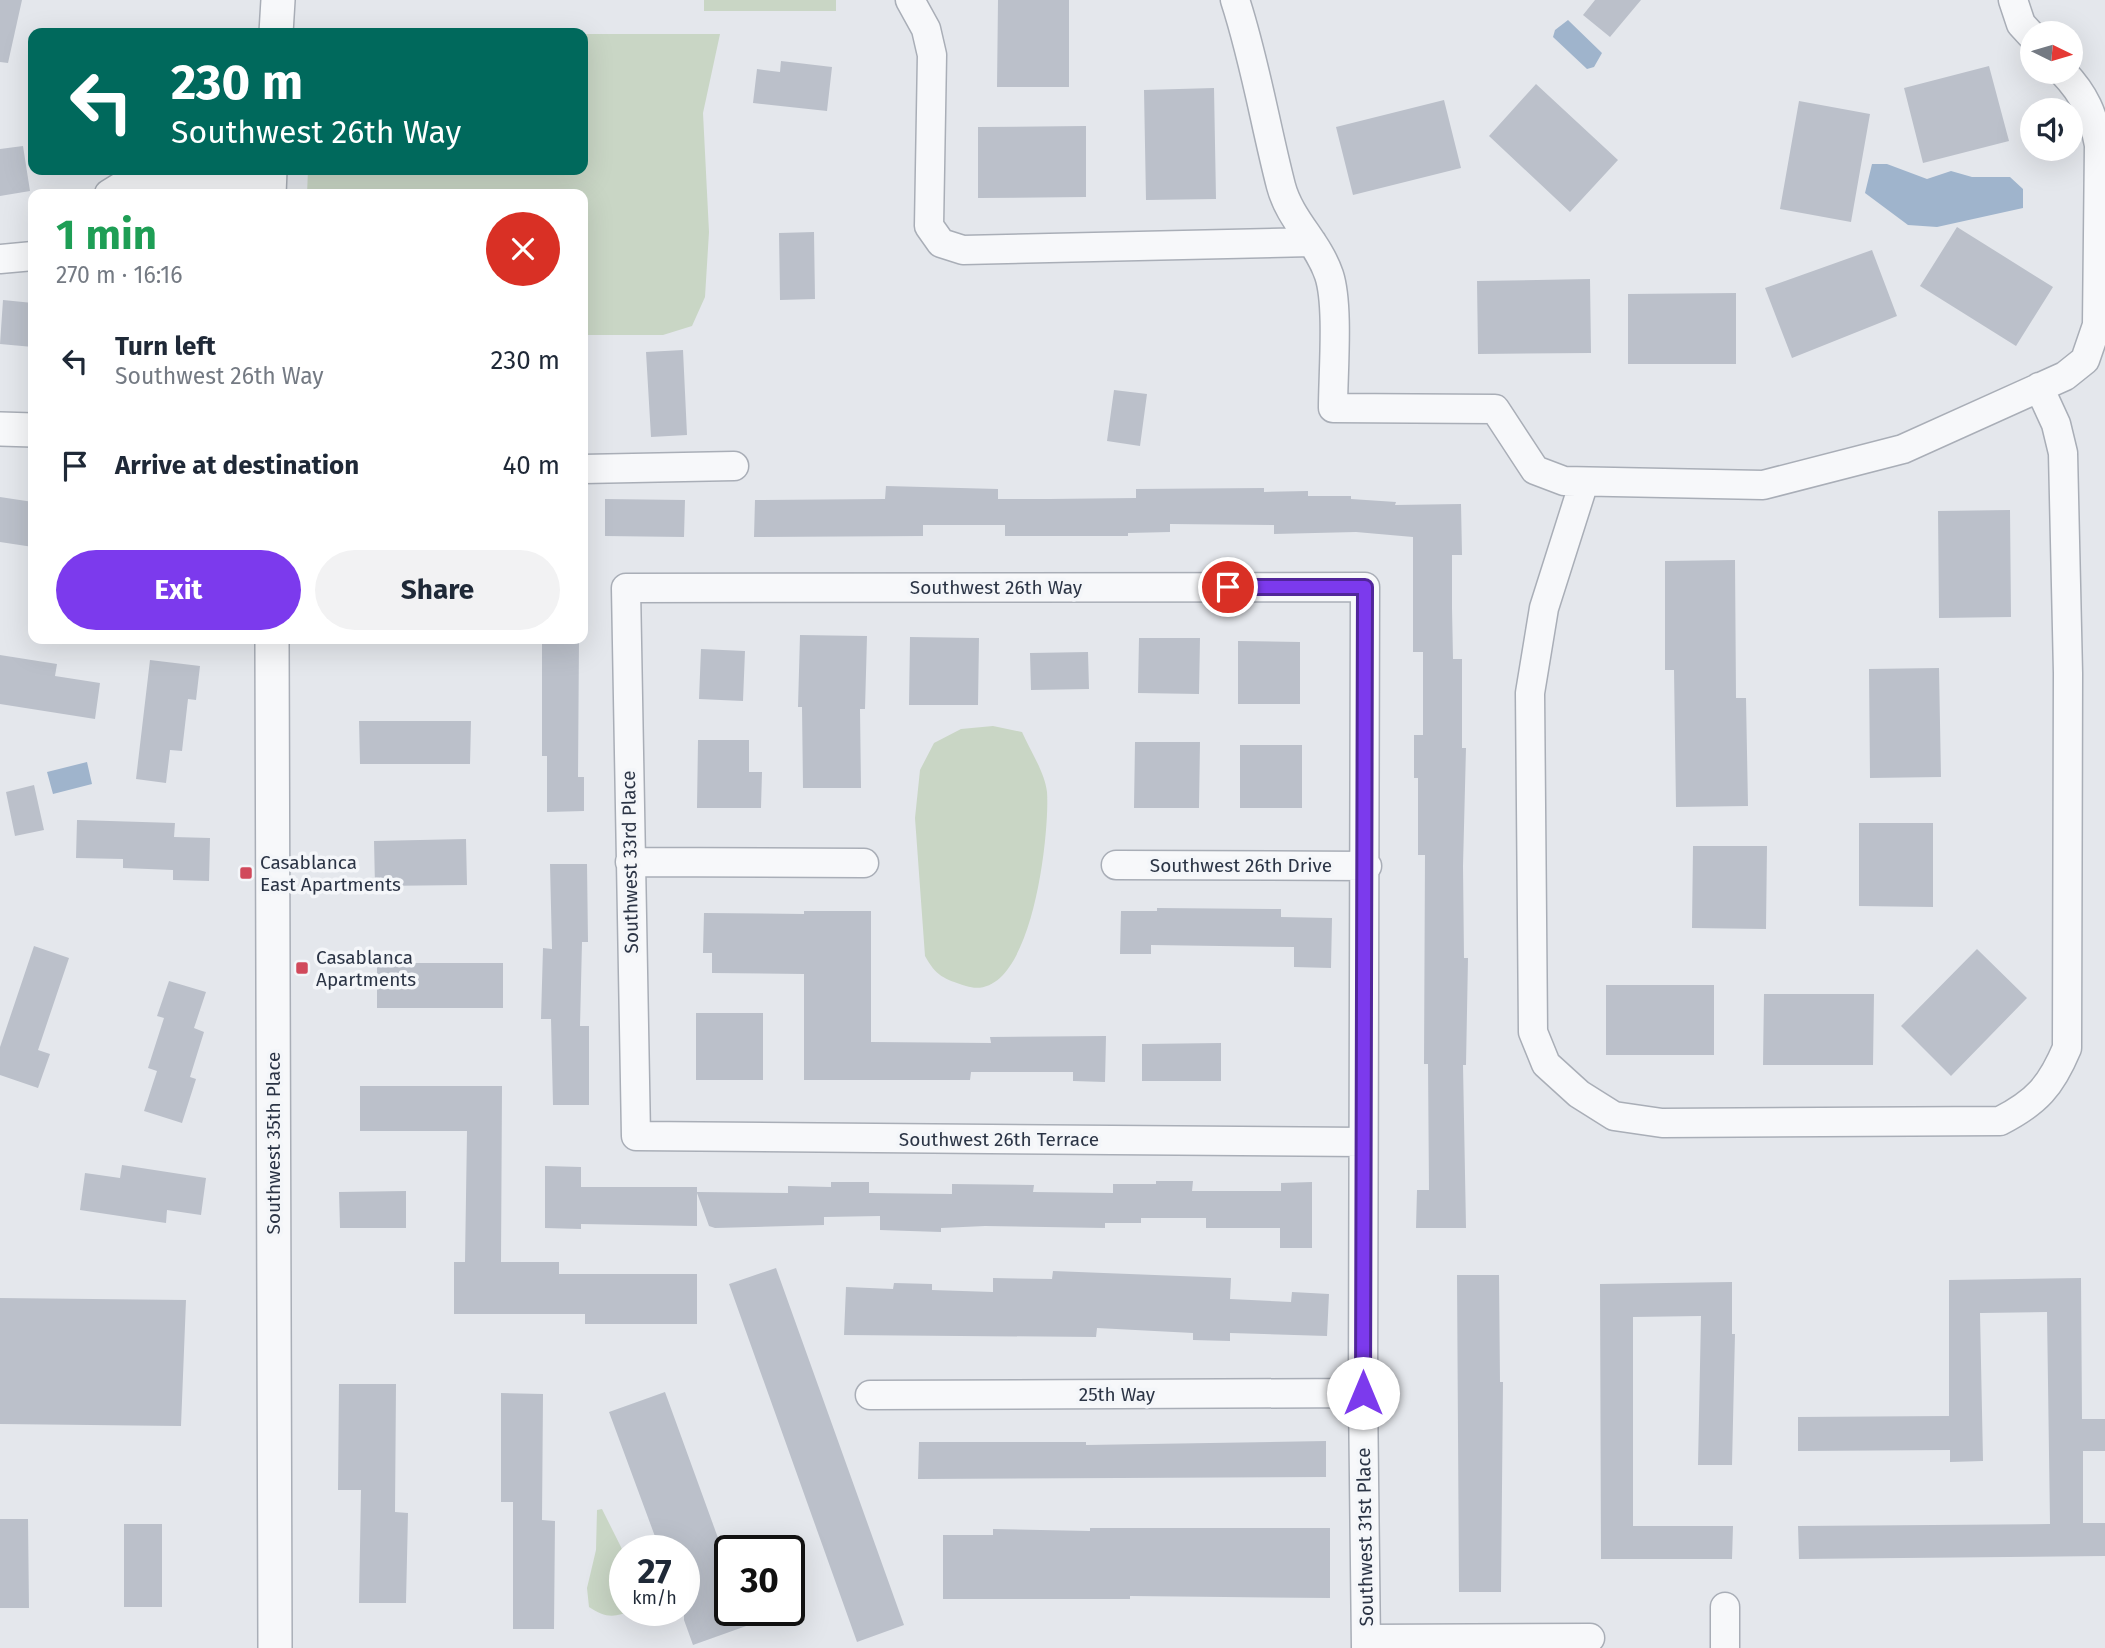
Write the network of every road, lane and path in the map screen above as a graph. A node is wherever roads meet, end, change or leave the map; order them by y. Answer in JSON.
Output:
{"nodes":[{"id":1,"x":278,"y":0,"type":"edge"},
{"id":2,"x":910,"y":0,"type":"edge"},
{"id":3,"x":1235,"y":0,"type":"edge"},
{"id":4,"x":2013,"y":0,"type":"edge"},
{"id":5,"x":2020,"y":21,"type":"edge"},
{"id":6,"x":276,"y":28,"type":"edge"},
{"id":7,"x":2074,"y":84,"type":"edge"},
{"id":8,"x":270,"y":182,"type":"edge"},
{"id":9,"x":117,"y":189,"type":"edge"},
{"id":10,"x":1312,"y":242,"type":"junction"},
{"id":11,"x":28,"y":256,"type":"edge"},
{"id":12,"x":0,"y":259,"type":"edge"},
{"id":13,"x":2039,"y":387,"type":"junction"},
{"id":14,"x":0,"y":429,"type":"edge"},
{"id":15,"x":28,"y":430,"type":"edge"},
{"id":16,"x":734,"y":466,"type":"dead end"},
{"id":17,"x":588,"y":469,"type":"edge"},
{"id":18,"x":1584,"y":482,"type":"junction"},
{"id":19,"x":626,"y":587,"type":"joint"},
{"id":20,"x":1365,"y":587,"type":"joint"},
{"id":21,"x":272,"y":644,"type":"edge"},
{"id":22,"x":630,"y":862,"type":"junction"},
{"id":23,"x":864,"y":863,"type":"dead end"},
{"id":24,"x":1116,"y":865,"type":"dead end"},
{"id":25,"x":1367,"y":866,"type":"junction"},
{"id":26,"x":636,"y":1136,"type":"joint"},
{"id":27,"x":1363,"y":1142,"type":"junction"},
{"id":28,"x":1363,"y":1393,"type":"junction"},
{"id":29,"x":870,"y":1395,"type":"dead end"},
{"id":30,"x":1725,"y":1607,"type":"dead end"},
{"id":31,"x":1590,"y":1638,"type":"dead end"},
{"id":32,"x":1366,"y":1644,"type":"edge"},
{"id":33,"x":275,"y":1648,"type":"edge"},
{"id":34,"x":1725,"y":1648,"type":"edge"}],
"edges":[{"from":1,"to":6,"type":"street"},
{"from":2,"to":10,"type":"street"},
{"from":3,"to":10,"type":"street"},
{"from":4,"to":5,"type":"street"},
{"from":7,"to":13,"type":"street"},
{"from":8,"to":9,"type":"street"},
{"from":10,"to":18,"type":"street"},
{"from":11,"to":12,"type":"street"},
{"from":13,"to":18,"type":"street"},
{"from":13,"to":18,"type":"street"},
{"from":14,"to":15,"type":"street"},
{"from":16,"to":17,"type":"street"},
{"from":19,"to":20,"type":"street","name":"Southwest 26th Way"},
{"from":19,"to":22,"type":"street","name":"Southwest 33rd Place"},
{"from":20,"to":25,"type":"street","name":"Southwest 31st Place"},
{"from":21,"to":33,"type":"street","name":"Southwest 35th Place"},
{"from":22,"to":23,"type":"street"},
{"from":22,"to":26,"type":"street","name":"Southwest 33rd Place"},
{"from":24,"to":25,"type":"street","name":"Southwest 26th Drive"},
{"from":25,"to":27,"type":"street","name":"Southwest 31st Place"},
{"from":26,"to":27,"type":"street","name":"Southwest 26th Terrace"},
{"from":27,"to":28,"type":"street","name":"Southwest 31st Place"},
{"from":28,"to":29,"type":"street","name":"25th Way"},
{"from":28,"to":32,"type":"street","name":"Southwest 31st Place"},
{"from":30,"to":34,"type":"street"},
{"from":31,"to":32,"type":"street"}]}
